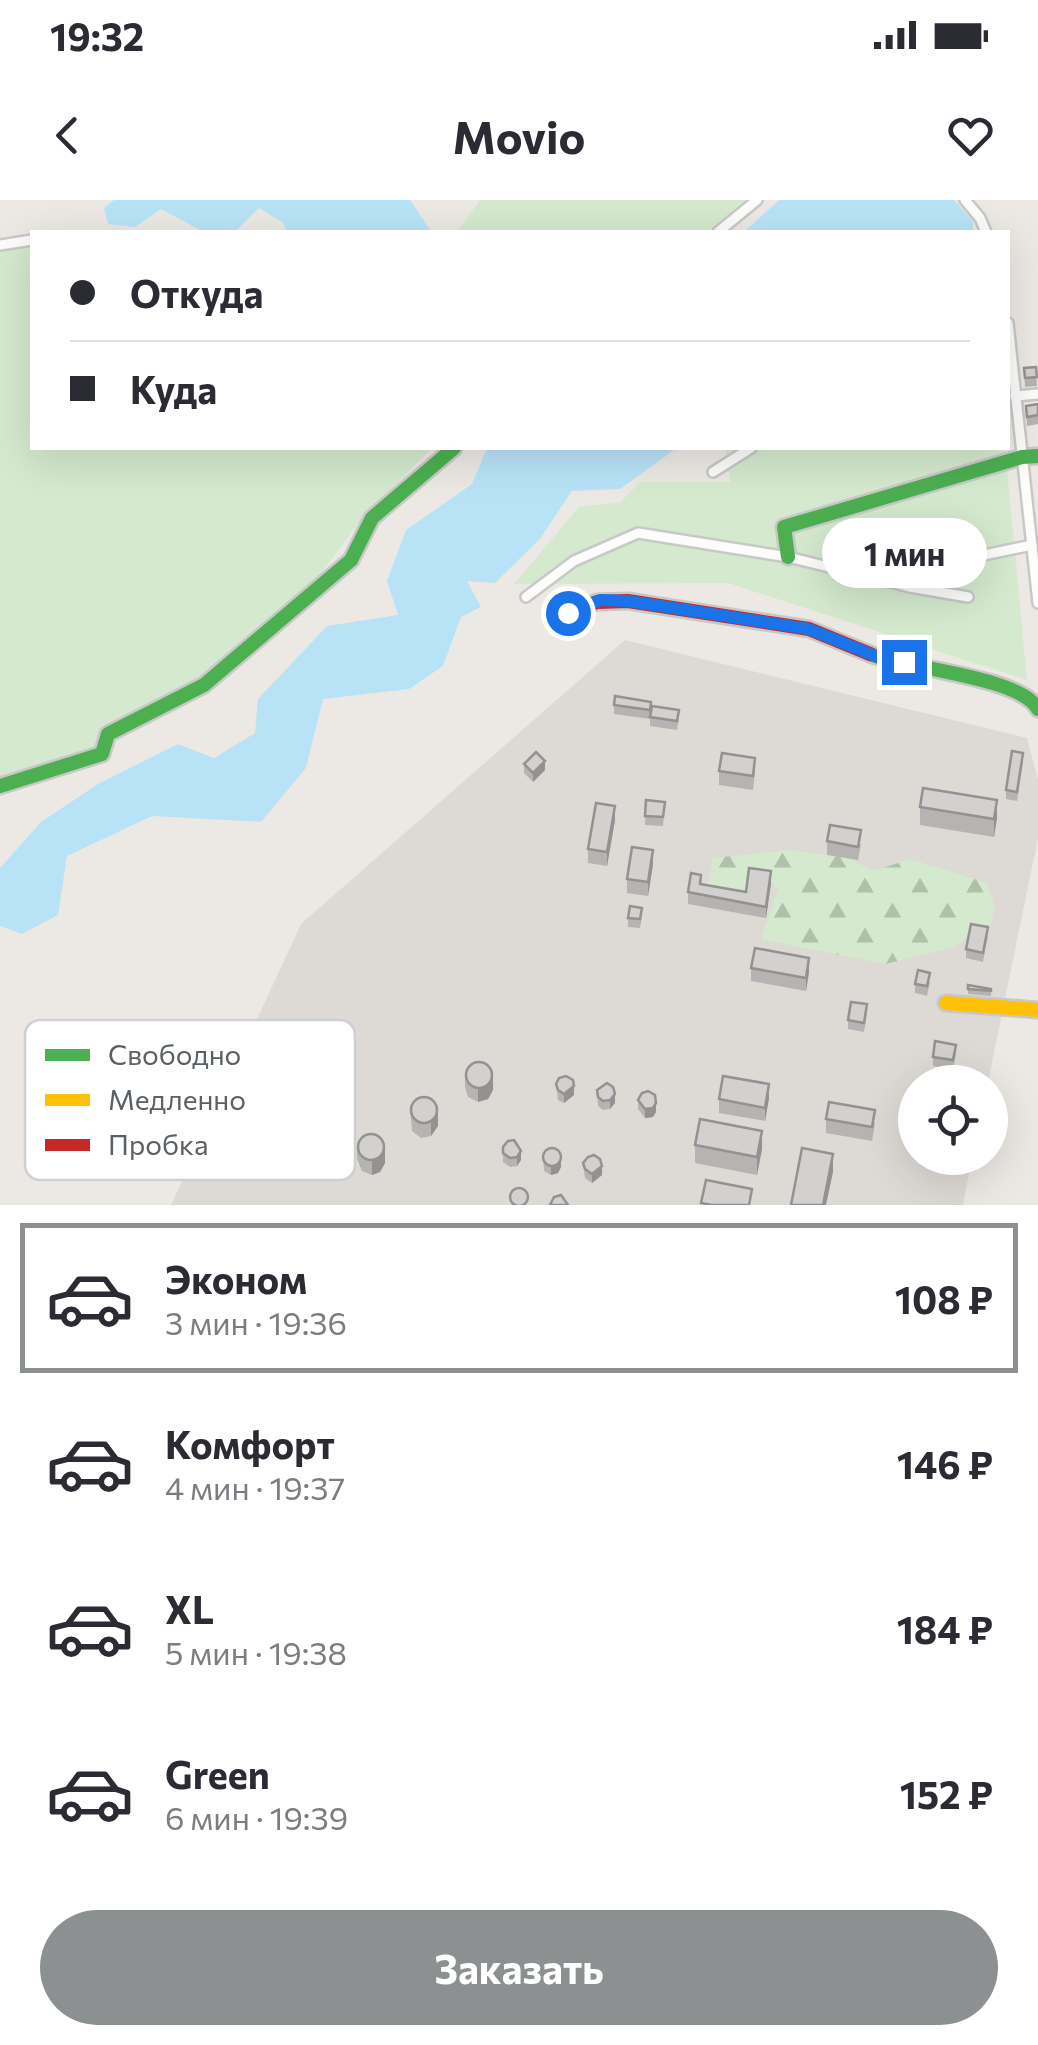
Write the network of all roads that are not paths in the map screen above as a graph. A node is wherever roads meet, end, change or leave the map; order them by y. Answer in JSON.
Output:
{"nodes":[{"id":1,"x":757,"y":200,"type":"edge"},
{"id":2,"x":964,"y":200,"type":"edge"},
{"id":3,"x":720,"y":230,"type":"edge"},
{"id":4,"x":985,"y":230,"type":"edge"},
{"id":5,"x":30,"y":240,"type":"edge"},
{"id":6,"x":0,"y":245,"type":"edge"},
{"id":7,"x":1010,"y":367,"type":"edge"},
{"id":8,"x":1038,"y":394,"type":"edge"},
{"id":9,"x":1016,"y":396,"type":"junction"},
{"id":10,"x":452,"y":450,"type":"edge"},
{"id":11,"x":748,"y":450,"type":"edge"},
{"id":12,"x":1030,"y":456,"type":"edge"},
{"id":13,"x":714,"y":472,"type":"dead end"},
{"id":14,"x":1034,"y":524,"type":"edge"},
{"id":15,"x":1032,"y":544,"type":"junction"},
{"id":16,"x":788,"y":557,"type":"junction"},
{"id":17,"x":910,"y":587,"type":"junction"},
{"id":18,"x":1038,"y":595,"type":"edge"},
{"id":19,"x":526,"y":597,"type":"dead end"},
{"id":20,"x":968,"y":597,"type":"dead end"},
{"id":21,"x":1038,"y":603,"type":"edge"},
{"id":22,"x":568,"y":613,"type":"dead end"},
{"id":23,"x":1038,"y":709,"type":"edge"},
{"id":24,"x":0,"y":786,"type":"edge"},
{"id":25,"x":946,"y":1002,"type":"dead end"},
{"id":26,"x":1038,"y":1010,"type":"edge"}],
"edges":[{"from":1,"to":3,"type":"street"},
{"from":2,"to":4,"type":"street"},
{"from":5,"to":6,"type":"street"},
{"from":7,"to":9,"type":"street"},
{"from":8,"to":9,"type":"street"},
{"from":9,"to":12,"type":"street"},
{"from":10,"to":24,"type":"street"},
{"from":11,"to":13,"type":"street"},
{"from":12,"to":14,"type":"street"},
{"from":12,"to":16,"type":"street"},
{"from":14,"to":15,"type":"street"},
{"from":15,"to":17,"type":"street"},
{"from":15,"to":18,"type":"street"},
{"from":16,"to":17,"type":"street"},
{"from":16,"to":19,"type":"street"},
{"from":17,"to":20,"type":"street"},
{"from":18,"to":21,"type":"street"},
{"from":22,"to":23,"type":"street"},
{"from":25,"to":26,"type":"street"}]}
